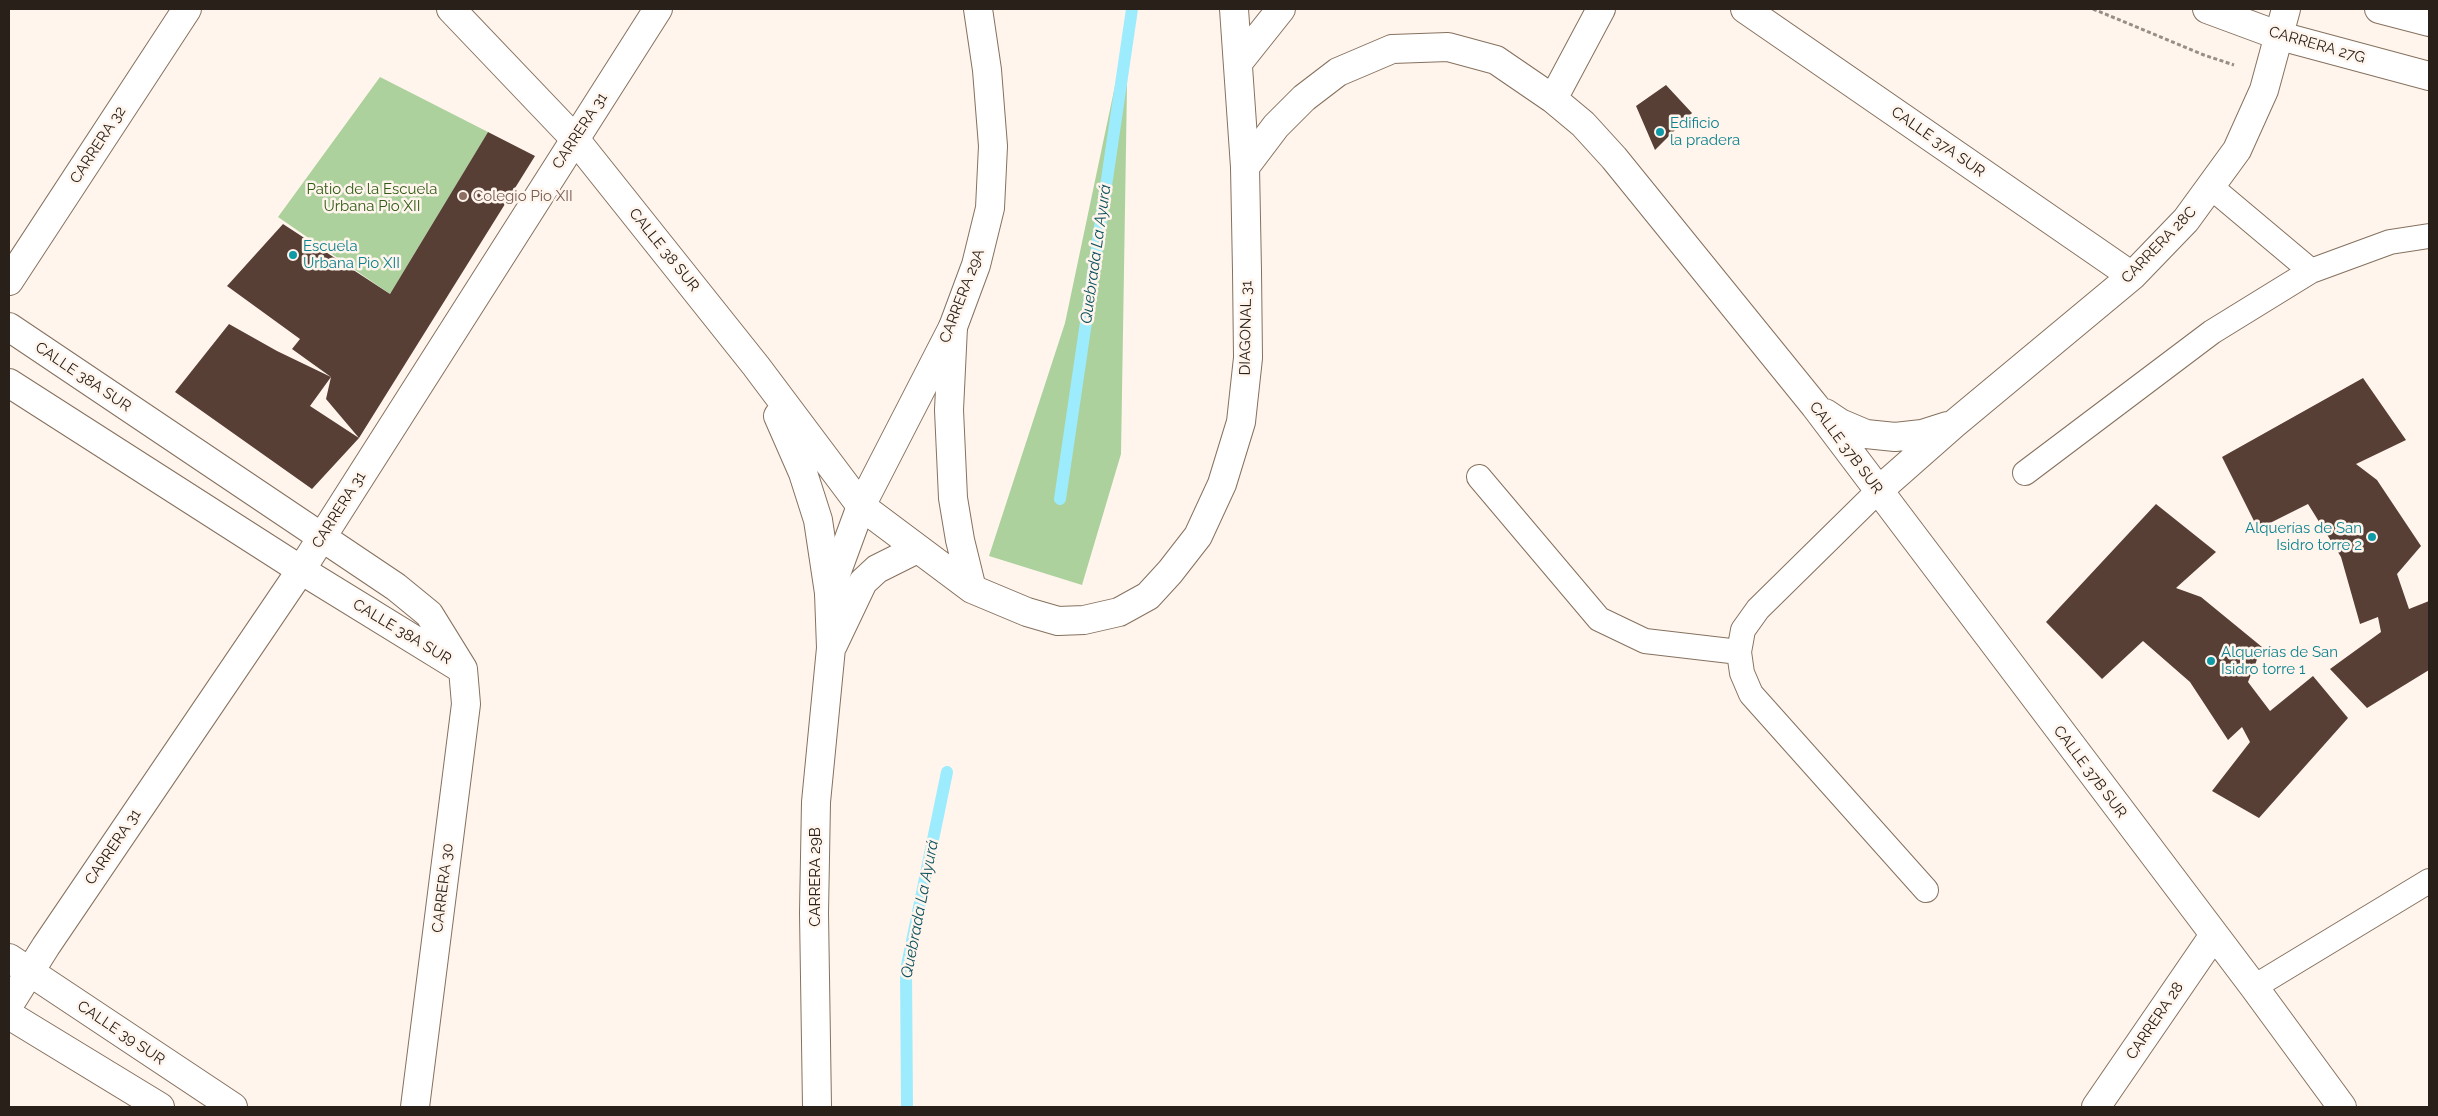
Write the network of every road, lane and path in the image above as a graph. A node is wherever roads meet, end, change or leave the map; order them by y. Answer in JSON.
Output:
{"nodes":[{"id":1,"x":187,"y":9,"type":"edge"},
{"id":2,"x":451,"y":9,"type":"edge"},
{"id":3,"x":658,"y":9,"type":"edge"},
{"id":4,"x":978,"y":9,"type":"edge"},
{"id":5,"x":1234,"y":9,"type":"edge"},
{"id":6,"x":1281,"y":9,"type":"edge"},
{"id":7,"x":1601,"y":9,"type":"edge"},
{"id":8,"x":1745,"y":9,"type":"edge"},
{"id":9,"x":2207,"y":9,"type":"edge"},
{"id":10,"x":2286,"y":9,"type":"edge"},
{"id":11,"x":2378,"y":9,"type":"edge"},
{"id":12,"x":2429,"y":22,"type":"edge"},
{"id":13,"x":2280,"y":36,"type":"junction"},
{"id":14,"x":1238,"y":63,"type":"junction"},
{"id":15,"x":2429,"y":76,"type":"edge"},
{"id":16,"x":1554,"y":99,"type":"junction"},
{"id":17,"x":575,"y":139,"type":"junction"},
{"id":18,"x":1245,"y":167,"type":"junction"},
{"id":19,"x":2211,"y":187,"type":"junction"},
{"id":20,"x":2429,"y":236,"type":"edge"},
{"id":21,"x":2311,"y":271,"type":"junction"},
{"id":22,"x":2132,"y":276,"type":"junction"},
{"id":23,"x":9,"y":281,"type":"edge"},
{"id":24,"x":9,"y":327,"type":"edge"},
{"id":25,"x":953,"y":328,"type":"junction"},
{"id":26,"x":756,"y":366,"type":"junction"},
{"id":27,"x":9,"y":383,"type":"edge"},
{"id":28,"x":1815,"y":406,"type":"junction"},
{"id":29,"x":1954,"y":424,"type":"junction"},
{"id":30,"x":2025,"y":473,"type":"dead end"},
{"id":31,"x":1479,"y":477,"type":"dead end"},
{"id":32,"x":1878,"y":491,"type":"junction"},
{"id":33,"x":861,"y":506,"type":"junction"},
{"id":34,"x":321,"y":538,"type":"junction"},
{"id":35,"x":917,"y":549,"type":"junction"},
{"id":36,"x":301,"y":570,"type":"junction"},
{"id":37,"x":972,"y":589,"type":"junction"},
{"id":38,"x":830,"y":593,"type":"junction"},
{"id":39,"x":831,"y":648,"type":"junction"},
{"id":40,"x":1739,"y":652,"type":"junction"},
{"id":41,"x":463,"y":669,"type":"junction"},
{"id":42,"x":2429,"y":881,"type":"edge"},
{"id":43,"x":1926,"y":890,"type":"dead end"},
{"id":44,"x":2214,"y":935,"type":"junction"},
{"id":45,"x":19,"y":964,"type":"edge"},
{"id":46,"x":2254,"y":987,"type":"junction"},
{"id":47,"x":9,"y":1005,"type":"edge"},
{"id":48,"x":9,"y":1015,"type":"edge"},
{"id":49,"x":160,"y":1107,"type":"edge"},
{"id":50,"x":233,"y":1107,"type":"edge"},
{"id":51,"x":415,"y":1107,"type":"edge"},
{"id":52,"x":817,"y":1107,"type":"edge"},
{"id":53,"x":2096,"y":1107,"type":"edge"},
{"id":54,"x":2342,"y":1107,"type":"edge"}],
"edges":[{"from":1,"to":23,"type":"street","name":"CARRERA 32"},
{"from":2,"to":17,"type":"street","name":"CALLE 38 SUR"},
{"from":3,"to":17,"type":"street","name":"CARRERA 31"},
{"from":4,"to":25,"type":"street","name":"CARRERA 29A"},
{"from":5,"to":14,"type":"street","name":"DIAGONAL 31"},
{"from":6,"to":14,"type":"street"},
{"from":7,"to":16,"type":"street"},
{"from":8,"to":22,"type":"street","name":"CALLE 37A SUR"},
{"from":9,"to":13,"type":"street","name":"CARRERA 27G"},
{"from":10,"to":13,"type":"street","name":"CARRERA 28C"},
{"from":11,"to":12,"type":"street"},
{"from":13,"to":15,"type":"street","name":"CARRERA 27G"},
{"from":13,"to":19,"type":"street","name":"CARRERA 28C"},
{"from":14,"to":18,"type":"street","name":"DIAGONAL 31"},
{"from":16,"to":18,"type":"street","name":"CALLE 37B SUR"},
{"from":16,"to":28,"type":"street","name":"CALLE 37B SUR"},
{"from":17,"to":26,"type":"street","name":"CALLE 38 SUR"},
{"from":17,"to":34,"type":"street","name":"CARRERA 31"},
{"from":18,"to":37,"type":"street","name":"DIAGONAL 31"},
{"from":19,"to":21,"type":"lane"},
{"from":19,"to":22,"type":"street","name":"CARRERA 28C"},
{"from":20,"to":21,"type":"lane"},
{"from":21,"to":30,"type":"lane"},
{"from":22,"to":29,"type":"street","name":"CARRERA 28C"},
{"from":24,"to":34,"type":"street","name":"CALLE 38A SUR"},
{"from":25,"to":33,"type":"street","name":"CARRERA 29A"},
{"from":25,"to":37,"type":"street"},
{"from":26,"to":33,"type":"street","name":"CALLE 38 SUR"},
{"from":26,"to":38,"type":"street"},
{"from":27,"to":36,"type":"street","name":"CALLE 38A SUR"},
{"from":28,"to":29,"type":"street","name":"CARRERA 28C"},
{"from":28,"to":32,"type":"street","name":"CALLE 37B SUR"},
{"from":29,"to":32,"type":"street","name":"CARRERA 28C"},
{"from":31,"to":40,"type":"lane"},
{"from":32,"to":40,"type":"lane"},
{"from":32,"to":44,"type":"street","name":"CALLE 37B SUR"},
{"from":33,"to":35,"type":"street","name":"DIAGONAL 31"},
{"from":33,"to":38,"type":"street","name":"CARRERA 29B"},
{"from":34,"to":36,"type":"street","name":"CARRERA 31"},
{"from":34,"to":41,"type":"street","name":"CALLE 38A SUR"},
{"from":35,"to":37,"type":"street","name":"DIAGONAL 31"},
{"from":35,"to":39,"type":"street","name":"CARRERA 29B"},
{"from":36,"to":41,"type":"street","name":"CALLE 38A SUR"},
{"from":36,"to":45,"type":"street","name":"CARRERA 31"},
{"from":38,"to":39,"type":"street","name":"CARRERA 29B"},
{"from":39,"to":52,"type":"street","name":"CARRERA 29B"},
{"from":40,"to":43,"type":"lane"},
{"from":41,"to":51,"type":"street","name":"CARRERA 30"},
{"from":42,"to":46,"type":"lane"},
{"from":44,"to":46,"type":"street","name":"CALLE 37B SUR"},
{"from":44,"to":53,"type":"street","name":"CARRERA 28"},
{"from":45,"to":47,"type":"street","name":"CARRERA 31"},
{"from":45,"to":50,"type":"street","name":"CALLE 39 SUR"},
{"from":46,"to":54,"type":"street","name":"CALLE 37B SUR"},
{"from":48,"to":49,"type":"street"}]}
